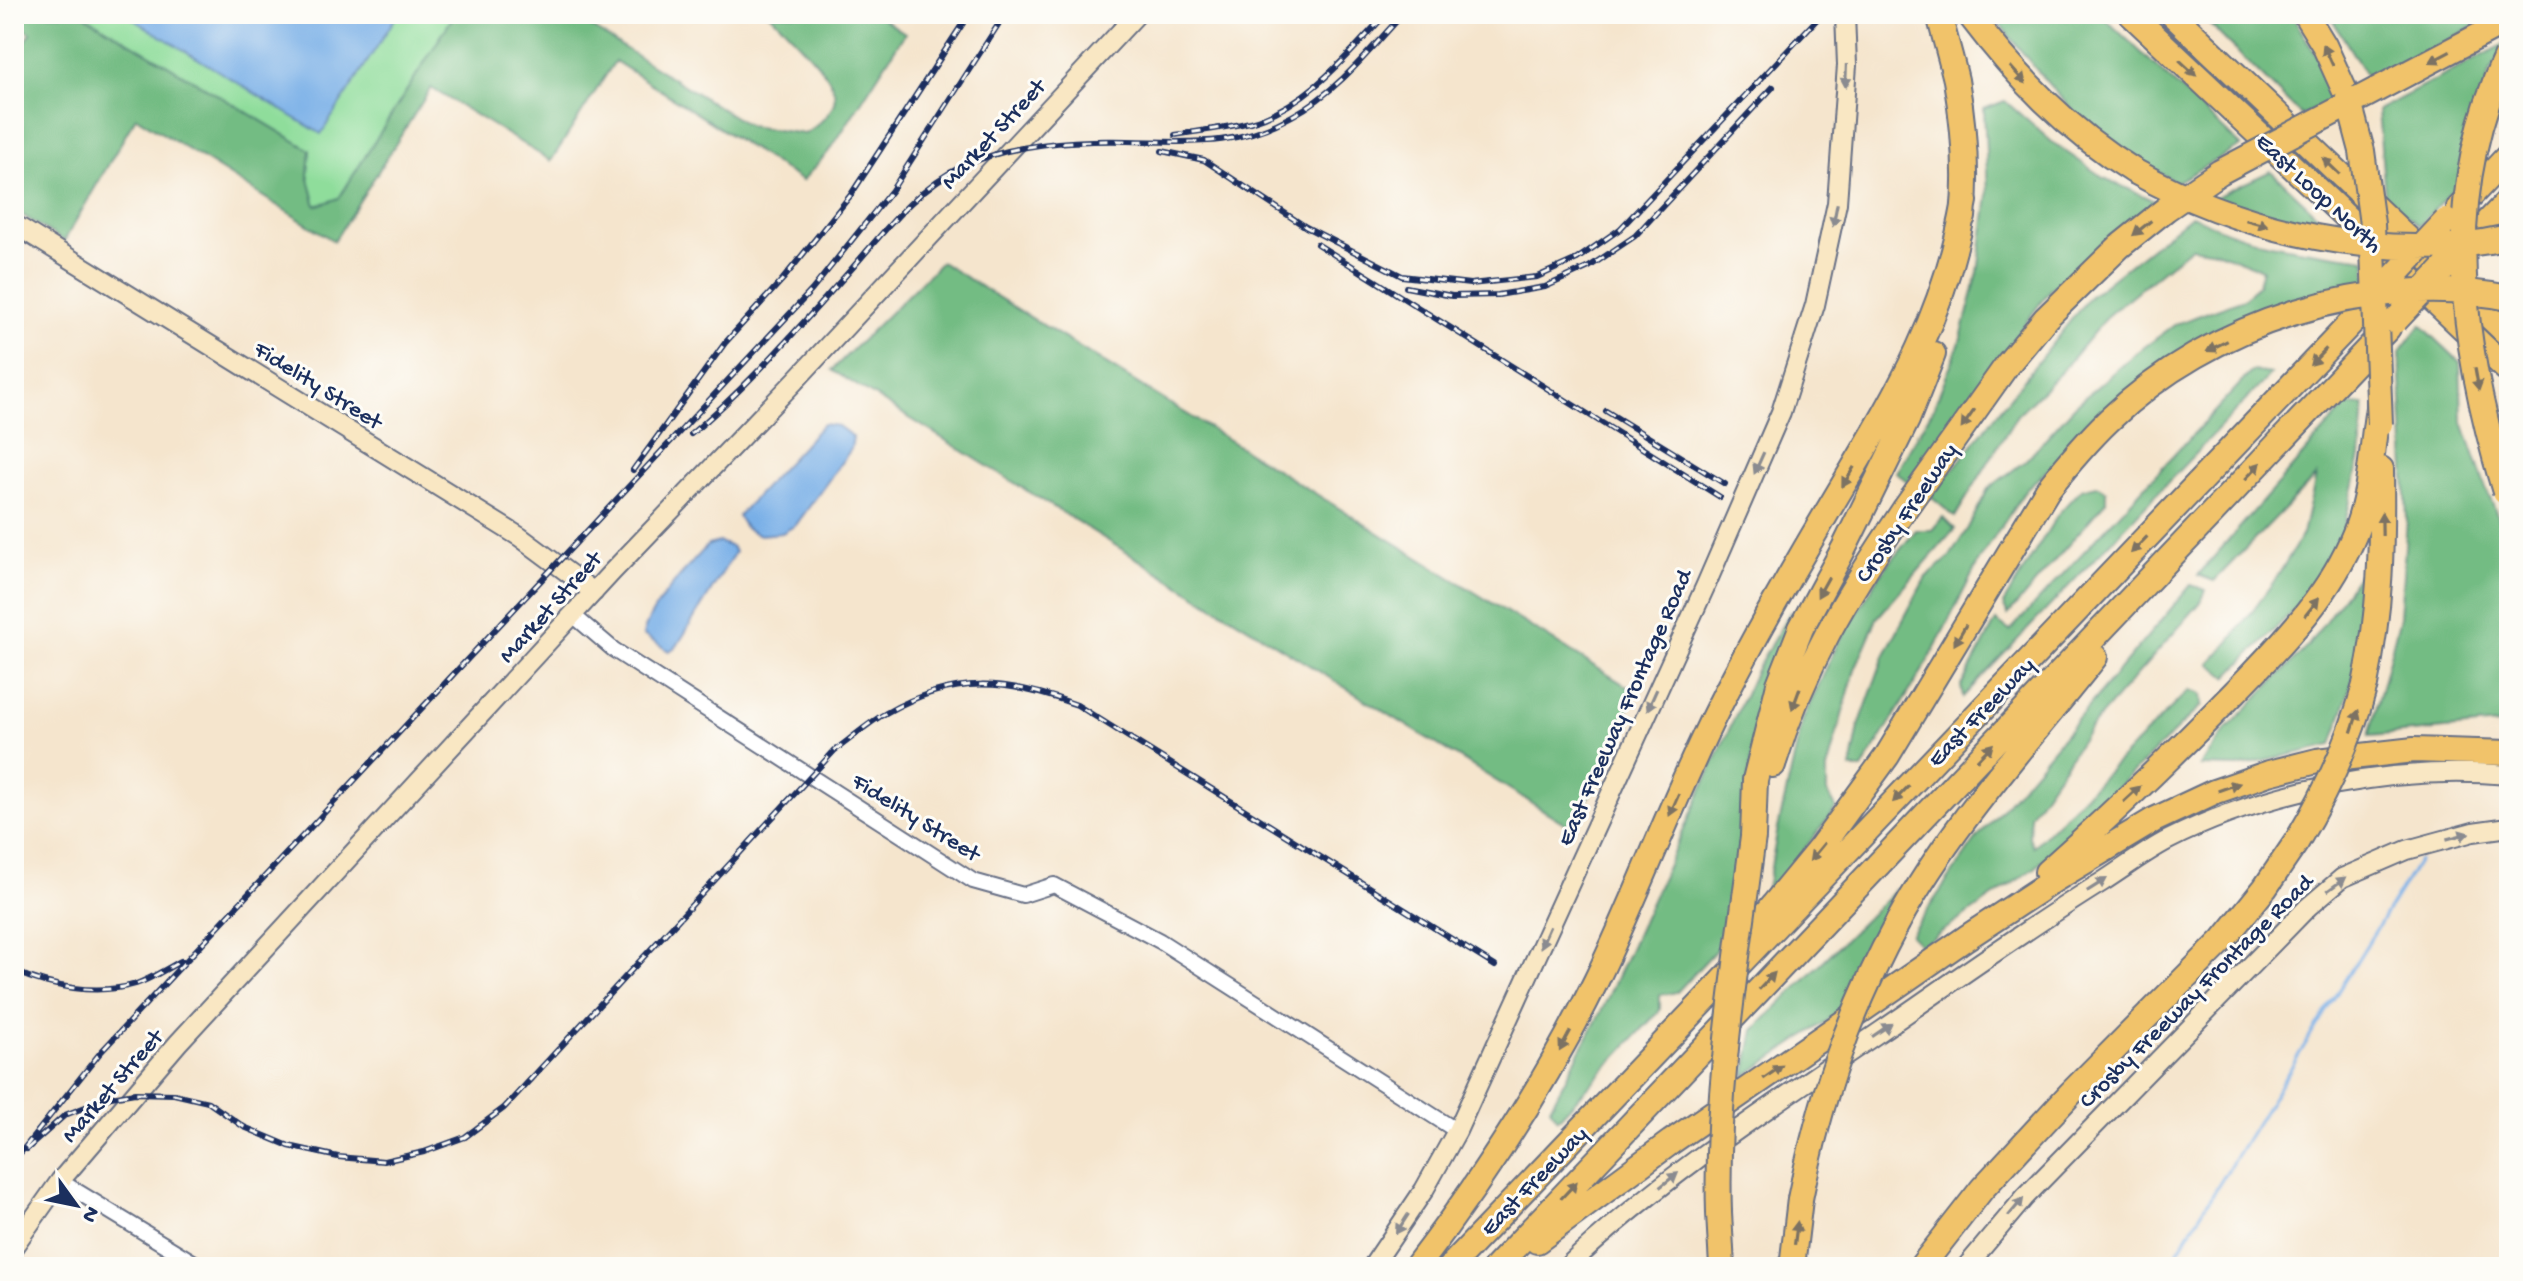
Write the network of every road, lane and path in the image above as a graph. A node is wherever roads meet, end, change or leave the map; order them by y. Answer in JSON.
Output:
{"nodes":[{"id":1,"x":1137,"y":14,"type":"edge"},
{"id":2,"x":1845,"y":14,"type":"edge"},
{"id":3,"x":1939,"y":14,"type":"edge"},
{"id":4,"x":1969,"y":14,"type":"edge"},
{"id":5,"x":2131,"y":14,"type":"edge"},
{"id":6,"x":2172,"y":14,"type":"edge"},
{"id":7,"x":2305,"y":14,"type":"edge"},
{"id":8,"x":2509,"y":20,"type":"edge"},
{"id":9,"x":2508,"y":54,"type":"edge"},
{"id":10,"x":2509,"y":155,"type":"edge"},
{"id":11,"x":2509,"y":200,"type":"edge"},
{"id":12,"x":1965,"y":201,"type":"junction"},
{"id":13,"x":14,"y":224,"type":"edge"},
{"id":14,"x":2509,"y":237,"type":"edge"},
{"id":15,"x":2509,"y":298,"type":"edge"},
{"id":16,"x":2509,"y":335,"type":"edge"},
{"id":17,"x":2509,"y":371,"type":"edge"},
{"id":18,"x":2378,"y":416,"type":"junction"},
{"id":19,"x":2507,"y":497,"type":"edge"},
{"id":20,"x":2200,"y":528,"type":"junction"},
{"id":21,"x":594,"y":592,"type":"junction"},
{"id":22,"x":573,"y":615,"type":"junction"},
{"id":23,"x":2509,"y":753,"type":"edge"},
{"id":24,"x":2509,"y":775,"type":"edge"},
{"id":25,"x":1761,"y":782,"type":"junction"},
{"id":26,"x":2509,"y":827,"type":"edge"},
{"id":27,"x":1991,"y":921,"type":"junction"},
{"id":28,"x":1665,"y":1041,"type":"junction"},
{"id":29,"x":1457,"y":1131,"type":"junction"},
{"id":30,"x":60,"y":1181,"type":"junction"},
{"id":31,"x":14,"y":1246,"type":"edge"},
{"id":32,"x":201,"y":1267,"type":"edge"},
{"id":33,"x":1372,"y":1267,"type":"edge"},
{"id":34,"x":1416,"y":1267,"type":"edge"},
{"id":35,"x":1450,"y":1267,"type":"edge"},
{"id":36,"x":1496,"y":1267,"type":"edge"},
{"id":37,"x":1507,"y":1267,"type":"edge"},
{"id":38,"x":1567,"y":1267,"type":"edge"},
{"id":39,"x":1722,"y":1267,"type":"edge"},
{"id":40,"x":1792,"y":1267,"type":"edge"},
{"id":41,"x":1921,"y":1267,"type":"edge"},
{"id":42,"x":1966,"y":1267,"type":"edge"}],
"edges":[{"from":1,"to":21,"type":"main road","name":"Market Street"},
{"from":2,"to":29,"type":"main road","name":"East Freeway Frontage Road","one_way":true},
{"from":3,"to":12,"type":"highway"},
{"from":4,"to":14,"type":"highway","one_way":true,"bridge":true},
{"from":5,"to":17,"type":"highway","name":"East Loop North","one_way":true},
{"from":16,"to":6,"type":"highway","name":"East Loop North","one_way":true},
{"from":18,"to":7,"type":"highway","one_way":true,"bridge":true},
{"from":8,"to":25,"type":"highway","name":"Crosby Freeway","one_way":true,"bridge":true},
{"from":9,"to":19,"type":"highway","one_way":true,"bridge":true},
{"from":10,"to":28,"type":"highway","name":"East Freeway","one_way":true,"bridge":true},
{"from":20,"to":11,"type":"highway","name":"East Freeway","one_way":true,"bridge":true},
{"from":12,"to":25,"type":"highway","one_way":true},
{"from":12,"to":34,"type":"highway","one_way":true},
{"from":13,"to":21,"type":"main road","name":"Fidelity Street"},
{"from":15,"to":28,"type":"highway","one_way":true,"bridge":true},
{"from":27,"to":18,"type":"highway","one_way":true},
{"from":41,"to":18,"type":"highway","one_way":true,"bridge":true},
{"from":36,"to":20,"type":"highway","name":"East Freeway","one_way":true},
{"from":40,"to":20,"type":"highway","one_way":true,"bridge":true},
{"from":21,"to":22,"type":"main road","name":"Market Street"},
{"from":22,"to":29,"type":"street","name":"Fidelity Street"},
{"from":22,"to":30,"type":"main road","name":"Market Street"},
{"from":27,"to":23,"type":"highway","one_way":true},
{"from":38,"to":24,"type":"main road","one_way":true},
{"from":25,"to":39,"type":"highway","name":"Crosby Freeway","bridge":true},
{"from":42,"to":26,"type":"main road","name":"Crosby Freeway Frontage Road","one_way":true},
{"from":37,"to":27,"type":"highway","one_way":true},
{"from":28,"to":35,"type":"highway","name":"East Freeway"},
{"from":29,"to":33,"type":"main road","name":"East Freeway Frontage Road","one_way":true},
{"from":30,"to":31,"type":"main road","name":"Market Street"},
{"from":30,"to":32,"type":"street"}]}
